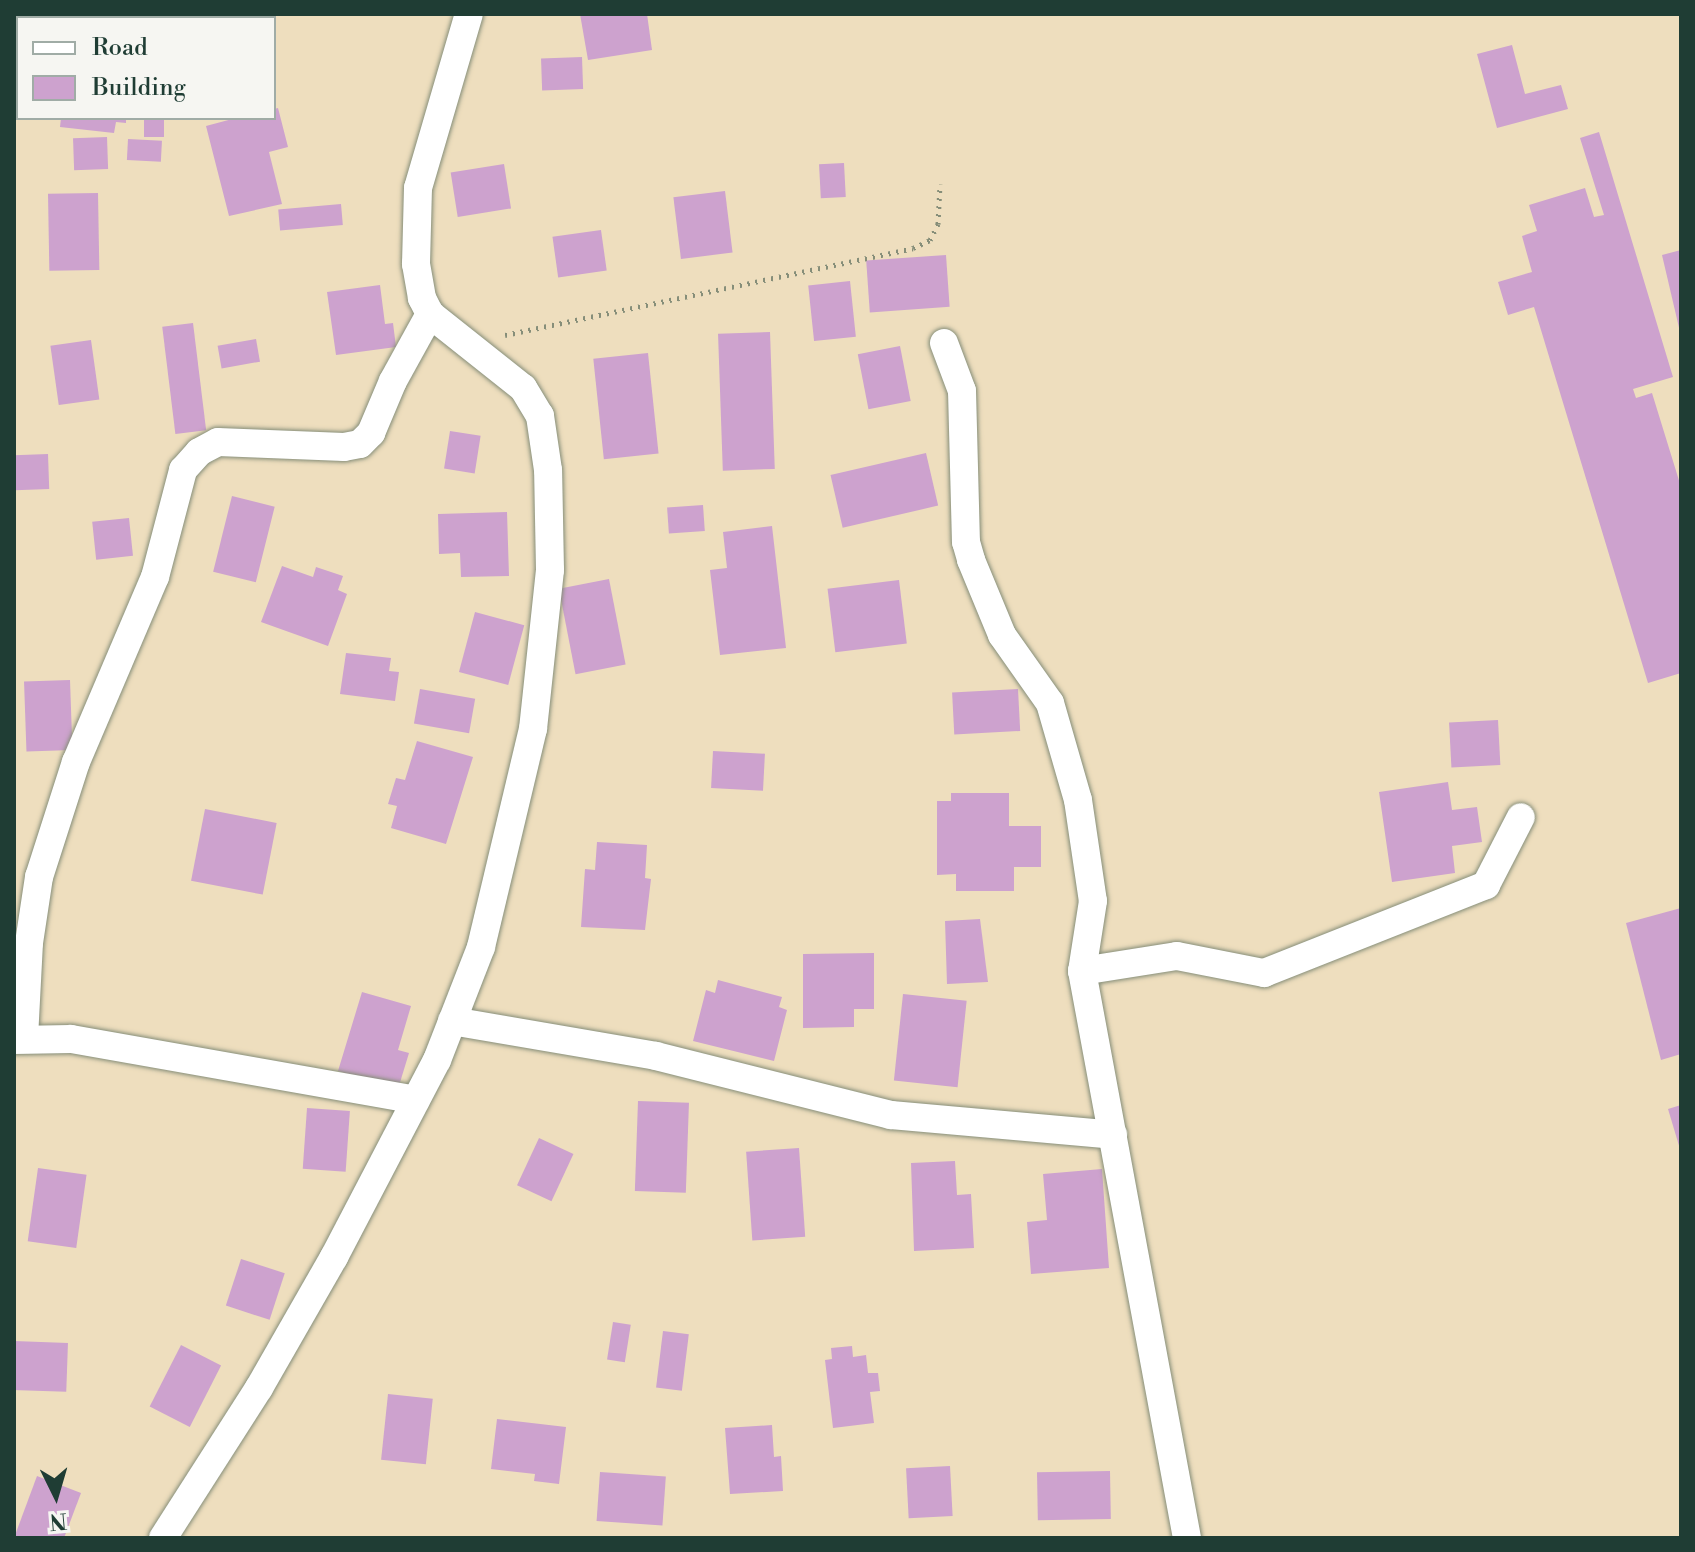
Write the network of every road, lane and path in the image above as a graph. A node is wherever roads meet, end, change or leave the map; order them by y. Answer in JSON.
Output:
{"nodes":[{"id":1,"x":469,"y":14,"type":"edge"},
{"id":2,"x":940,"y":184,"type":"dead end"},
{"id":3,"x":430,"y":314,"type":"junction"},
{"id":4,"x":467,"y":343,"type":"junction"},
{"id":5,"x":944,"y":343,"type":"dead end"},
{"id":6,"x":1521,"y":817,"type":"dead end"},
{"id":7,"x":1082,"y":971,"type":"junction"},
{"id":8,"x":452,"y":1021,"type":"junction"},
{"id":9,"x":19,"y":1039,"type":"edge"},
{"id":10,"x":416,"y":1100,"type":"junction"},
{"id":11,"x":1113,"y":1135,"type":"junction"},
{"id":12,"x":163,"y":1538,"type":"edge"},
{"id":13,"x":1187,"y":1538,"type":"edge"}],
"edges":[{"from":1,"to":3,"type":"street"},
{"from":2,"to":4,"type":"path"},
{"from":3,"to":4,"type":"street"},
{"from":3,"to":9,"type":"street"},
{"from":4,"to":8,"type":"street"},
{"from":5,"to":7,"type":"street"},
{"from":6,"to":7,"type":"street"},
{"from":7,"to":11,"type":"street"},
{"from":8,"to":10,"type":"street"},
{"from":8,"to":11,"type":"street"},
{"from":9,"to":10,"type":"street"},
{"from":10,"to":12,"type":"street"},
{"from":11,"to":13,"type":"street"}]}
